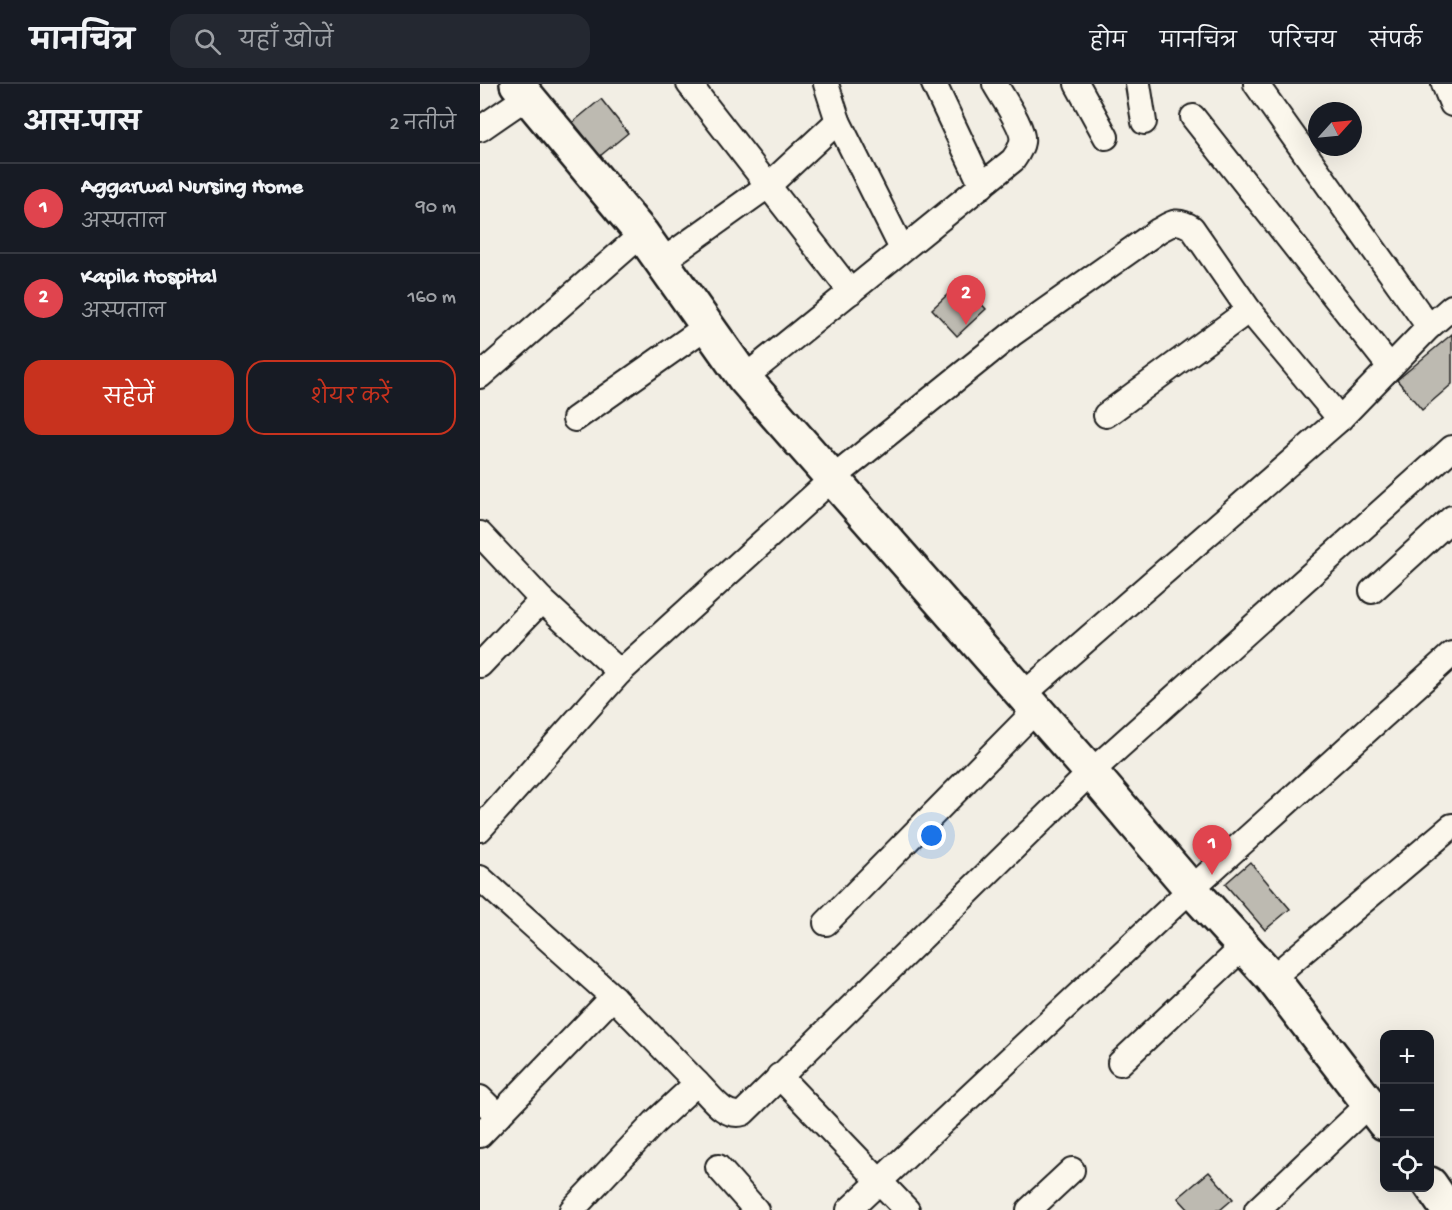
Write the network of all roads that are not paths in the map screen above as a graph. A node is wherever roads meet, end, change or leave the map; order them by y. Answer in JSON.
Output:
{"nodes":[{"id":1,"x":689,"y":84,"type":"edge"},
{"id":2,"x":826,"y":84,"type":"edge"},
{"id":3,"x":934,"y":84,"type":"edge"},
{"id":4,"x":995,"y":84,"type":"edge"},
{"id":5,"x":1077,"y":84,"type":"edge"},
{"id":6,"x":1138,"y":84,"type":"edge"},
{"id":7,"x":1256,"y":84,"type":"edge"},
{"id":8,"x":1444,"y":84,"type":"edge"},
{"id":9,"x":523,"y":90,"type":"edge"},
{"id":10,"x":1452,"y":104,"type":"edge"},
{"id":11,"x":1193,"y":117,"type":"dead end"},
{"id":12,"x":838,"y":121,"type":"junction"},
{"id":13,"x":1144,"y":122,"type":"dead end"},
{"id":14,"x":480,"y":129,"type":"edge"},
{"id":15,"x":1106,"y":136,"type":"dead end"},
{"id":16,"x":769,"y":185,"type":"junction"},
{"id":17,"x":982,"y":186,"type":"junction"},
{"id":18,"x":642,"y":234,"type":"junction"},
{"id":19,"x":902,"y":249,"type":"junction"},
{"id":20,"x":661,"y":262,"type":"junction"},
{"id":21,"x":851,"y":292,"type":"junction"},
{"id":22,"x":1452,"y":307,"type":"edge"},
{"id":23,"x":1249,"y":310,"type":"junction"},
{"id":24,"x":707,"y":326,"type":"junction"},
{"id":25,"x":1429,"y":327,"type":"junction"},
{"id":26,"x":1390,"y":367,"type":"junction"},
{"id":27,"x":480,"y":376,"type":"edge"},
{"id":28,"x":744,"y":378,"type":"junction"},
{"id":29,"x":1106,"y":415,"type":"dead end"},
{"id":30,"x":575,"y":419,"type":"dead end"},
{"id":31,"x":1340,"y":419,"type":"junction"},
{"id":32,"x":1452,"y":448,"type":"edge"},
{"id":33,"x":832,"y":479,"type":"junction"},
{"id":34,"x":1452,"y":518,"type":"edge"},
{"id":35,"x":480,"y":534,"type":"edge"},
{"id":36,"x":1372,"y":591,"type":"dead end"},
{"id":37,"x":542,"y":600,"type":"junction"},
{"id":38,"x":1452,"y":654,"type":"edge"},
{"id":39,"x":480,"y":665,"type":"edge"},
{"id":40,"x":620,"y":672,"type":"junction"},
{"id":41,"x":1029,"y":703,"type":"junction"},
{"id":42,"x":1092,"y":772,"type":"junction"},
{"id":43,"x":1452,"y":826,"type":"edge"},
{"id":44,"x":480,"y":829,"type":"edge"},
{"id":45,"x":480,"y":878,"type":"edge"},
{"id":46,"x":1191,"y":890,"type":"junction"},
{"id":47,"x":826,"y":923,"type":"dead end"},
{"id":48,"x":1243,"y":946,"type":"junction"},
{"id":49,"x":1272,"y":978,"type":"junction"},
{"id":50,"x":613,"y":997,"type":"junction"},
{"id":51,"x":1120,"y":1063,"type":"dead end"},
{"id":52,"x":779,"y":1076,"type":"junction"},
{"id":53,"x":697,"y":1083,"type":"junction"},
{"id":54,"x":480,"y":1098,"type":"edge"},
{"id":55,"x":1377,"y":1113,"type":"edge"},
{"id":56,"x":498,"y":1116,"type":"junction"},
{"id":57,"x":480,"y":1135,"type":"edge"},
{"id":58,"x":718,"y":1167,"type":"dead end"},
{"id":59,"x":1072,"y":1170,"type":"dead end"},
{"id":60,"x":880,"y":1181,"type":"junction"},
{"id":61,"x":572,"y":1210,"type":"edge"},
{"id":62,"x":756,"y":1210,"type":"edge"},
{"id":63,"x":849,"y":1210,"type":"edge"},
{"id":64,"x":907,"y":1210,"type":"edge"},
{"id":65,"x":1029,"y":1210,"type":"edge"},
{"id":66,"x":1257,"y":1210,"type":"edge"}],
"edges":[{"from":1,"to":16,"type":"street"},
{"from":2,"to":12,"type":"street"},
{"from":3,"to":17,"type":"street"},
{"from":4,"to":17,"type":"street"},
{"from":5,"to":15,"type":"street"},
{"from":6,"to":13,"type":"street"},
{"from":7,"to":25,"type":"street"},
{"from":8,"to":10,"type":"street"},
{"from":9,"to":14,"type":"street"},
{"from":9,"to":18,"type":"main road"},
{"from":11,"to":26,"type":"street"},
{"from":12,"to":16,"type":"street"},
{"from":12,"to":19,"type":"street"},
{"from":16,"to":20,"type":"street"},
{"from":16,"to":21,"type":"street"},
{"from":17,"to":19,"type":"street"},
{"from":18,"to":20,"type":"main road"},
{"from":18,"to":27,"type":"street"},
{"from":19,"to":21,"type":"street"},
{"from":20,"to":24,"type":"main road"},
{"from":21,"to":28,"type":"street"},
{"from":22,"to":25,"type":"street"},
{"from":23,"to":29,"type":"street"},
{"from":23,"to":31,"type":"street"},
{"from":23,"to":33,"type":"street"},
{"from":24,"to":28,"type":"main road"},
{"from":24,"to":30,"type":"street"},
{"from":25,"to":26,"type":"street"},
{"from":26,"to":31,"type":"street"},
{"from":28,"to":33,"type":"main road"},
{"from":31,"to":41,"type":"street"},
{"from":32,"to":42,"type":"street"},
{"from":33,"to":40,"type":"street"},
{"from":33,"to":41,"type":"main road"},
{"from":34,"to":36,"type":"street"},
{"from":35,"to":37,"type":"street"},
{"from":37,"to":39,"type":"street"},
{"from":37,"to":40,"type":"street"},
{"from":38,"to":46,"type":"street"},
{"from":40,"to":44,"type":"street"},
{"from":41,"to":42,"type":"main road"},
{"from":41,"to":47,"type":"street"},
{"from":42,"to":46,"type":"main road"},
{"from":42,"to":52,"type":"street"},
{"from":43,"to":49,"type":"street"},
{"from":45,"to":50,"type":"street"},
{"from":46,"to":48,"type":"main road"},
{"from":46,"to":60,"type":"street"},
{"from":48,"to":49,"type":"main road"},
{"from":48,"to":51,"type":"street"},
{"from":49,"to":55,"type":"main road"},
{"from":50,"to":53,"type":"street"},
{"from":50,"to":56,"type":"street"},
{"from":52,"to":53,"type":"street"},
{"from":52,"to":60,"type":"street"},
{"from":53,"to":61,"type":"street"},
{"from":54,"to":56,"type":"street"},
{"from":55,"to":66,"type":"street"},
{"from":56,"to":57,"type":"street"},
{"from":58,"to":62,"type":"street"},
{"from":59,"to":65,"type":"street"},
{"from":60,"to":63,"type":"street"},
{"from":60,"to":64,"type":"street"}]}
